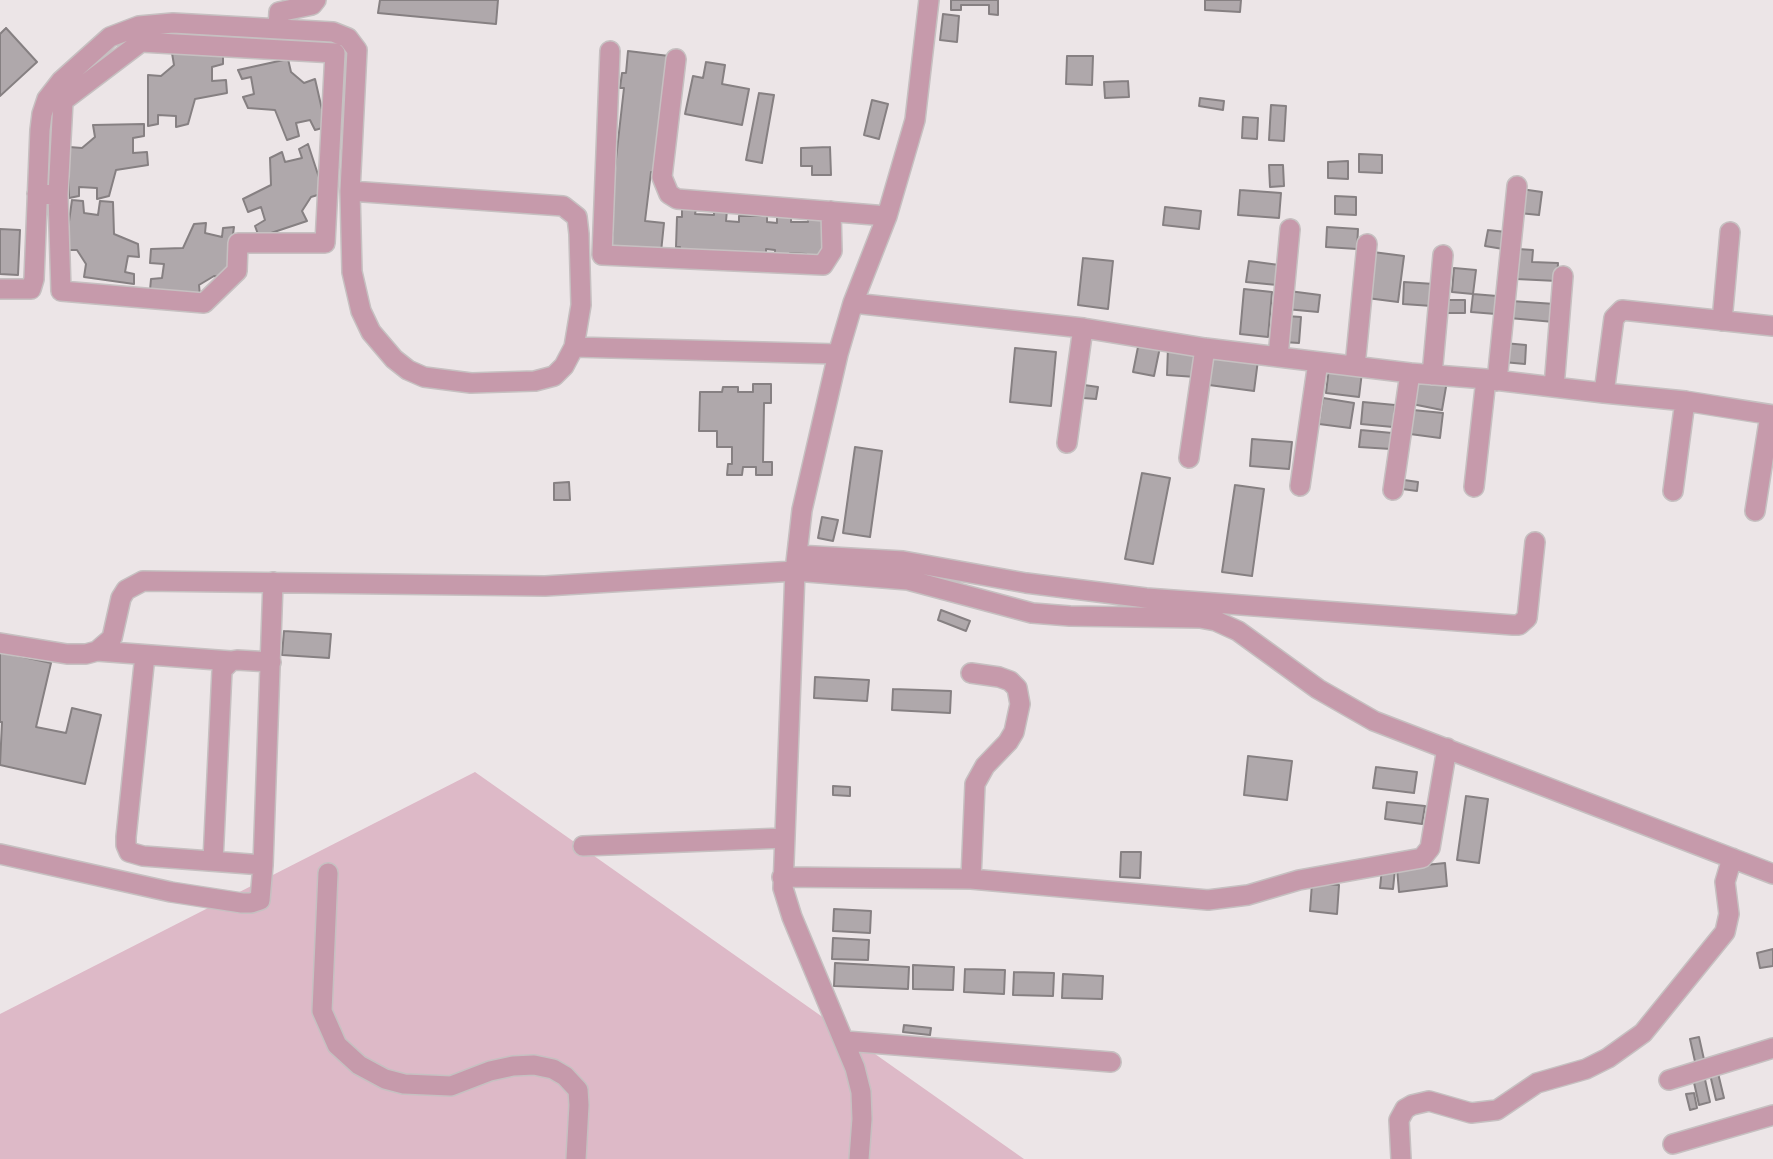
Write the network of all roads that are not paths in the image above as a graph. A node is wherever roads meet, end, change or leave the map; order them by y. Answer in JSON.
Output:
{"nodes":[{"id":1,"x":316,"y":0,"type":"edge"},
{"id":2,"x":929,"y":0,"type":"edge"},
{"id":3,"x":278,"y":29,"type":"junction"},
{"id":4,"x":610,"y":51,"type":"dead end"},
{"id":5,"x":676,"y":59,"type":"dead end"},
{"id":6,"x":1517,"y":186,"type":"dead end"},
{"id":7,"x":350,"y":191,"type":"junction"},
{"id":8,"x":37,"y":194,"type":"junction"},
{"id":9,"x":58,"y":195,"type":"junction"},
{"id":10,"x":831,"y":211,"type":"junction"},
{"id":11,"x":887,"y":216,"type":"junction"},
{"id":12,"x":1290,"y":229,"type":"dead end"},
{"id":13,"x":1730,"y":232,"type":"dead end"},
{"id":14,"x":351,"y":239,"type":"junction"},
{"id":15,"x":325,"y":243,"type":"junction"},
{"id":16,"x":1367,"y":244,"type":"dead end"},
{"id":17,"x":1443,"y":255,"type":"dead end"},
{"id":18,"x":1563,"y":276,"type":"dead end"},
{"id":19,"x":0,"y":289,"type":"edge"},
{"id":20,"x":853,"y":303,"type":"junction"},
{"id":21,"x":1722,"y":321,"type":"junction"},
{"id":22,"x":1773,"y":326,"type":"edge"},
{"id":23,"x":1083,"y":328,"type":"junction"},
{"id":24,"x":579,"y":347,"type":"junction"},
{"id":25,"x":1205,"y":348,"type":"junction"},
{"id":26,"x":838,"y":354,"type":"junction"},
{"id":27,"x":1278,"y":357,"type":"junction"},
{"id":28,"x":1318,"y":362,"type":"junction"},
{"id":29,"x":1355,"y":366,"type":"junction"},
{"id":30,"x":1410,"y":373,"type":"junction"},
{"id":31,"x":1432,"y":375,"type":"junction"},
{"id":32,"x":1492,"y":380,"type":"junction"},
{"id":33,"x":1554,"y":387,"type":"junction"},
{"id":34,"x":1604,"y":393,"type":"junction"},
{"id":35,"x":1685,"y":401,"type":"junction"},
{"id":36,"x":1772,"y":415,"type":"edge"},
{"id":37,"x":1068,"y":443,"type":"dead end"},
{"id":38,"x":1189,"y":458,"type":"dead end"},
{"id":39,"x":1300,"y":486,"type":"dead end"},
{"id":40,"x":1474,"y":487,"type":"dead end"},
{"id":41,"x":1393,"y":490,"type":"dead end"},
{"id":42,"x":1674,"y":491,"type":"dead end"},
{"id":43,"x":1755,"y":511,"type":"dead end"},
{"id":44,"x":1535,"y":542,"type":"dead end"},
{"id":45,"x":796,"y":563,"type":"junction"},
{"id":46,"x":273,"y":582,"type":"junction"},
{"id":47,"x":0,"y":643,"type":"edge"},
{"id":48,"x":97,"y":651,"type":"junction"},
{"id":49,"x":145,"y":655,"type":"junction"},
{"id":50,"x":231,"y":661,"type":"junction"},
{"id":51,"x":271,"y":662,"type":"junction"},
{"id":52,"x":971,"y":673,"type":"dead end"},
{"id":53,"x":1447,"y":748,"type":"junction"},
{"id":54,"x":784,"y":838,"type":"junction"},
{"id":55,"x":583,"y":846,"type":"dead end"},
{"id":56,"x":0,"y":854,"type":"edge"},
{"id":57,"x":1732,"y":858,"type":"junction"},
{"id":58,"x":213,"y":861,"type":"junction"},
{"id":59,"x":263,"y":865,"type":"junction"},
{"id":60,"x":328,"y":873,"type":"dead end"},
{"id":61,"x":1773,"y":874,"type":"edge"},
{"id":62,"x":782,"y":877,"type":"junction"},
{"id":63,"x":971,"y":879,"type":"junction"},
{"id":64,"x":845,"y":1041,"type":"junction"},
{"id":65,"x":1773,"y":1048,"type":"edge"},
{"id":66,"x":1111,"y":1062,"type":"dead end"},
{"id":67,"x":1669,"y":1080,"type":"dead end"},
{"id":68,"x":1773,"y":1115,"type":"edge"},
{"id":69,"x":1673,"y":1144,"type":"dead end"},
{"id":70,"x":576,"y":1159,"type":"edge"},
{"id":71,"x":859,"y":1159,"type":"edge"},
{"id":72,"x":1401,"y":1159,"type":"edge"}],
"edges":[{"from":1,"to":3,"type":"street"},
{"from":2,"to":11,"type":"street"},
{"from":3,"to":7,"type":"street"},
{"from":3,"to":8,"type":"street"},
{"from":4,"to":10,"type":"street"},
{"from":5,"to":10,"type":"street"},
{"from":6,"to":32,"type":"street"},
{"from":7,"to":14,"type":"street"},
{"from":7,"to":24,"type":"street"},
{"from":8,"to":9,"type":"street"},
{"from":8,"to":19,"type":"street"},
{"from":9,"to":15,"type":"street"},
{"from":9,"to":15,"type":"street"},
{"from":10,"to":11,"type":"street"},
{"from":11,"to":20,"type":"street"},
{"from":12,"to":27,"type":"street"},
{"from":13,"to":21,"type":"street"},
{"from":14,"to":15,"type":"street"},
{"from":14,"to":24,"type":"street"},
{"from":16,"to":29,"type":"street"},
{"from":17,"to":31,"type":"street"},
{"from":18,"to":33,"type":"street"},
{"from":20,"to":23,"type":"street"},
{"from":20,"to":26,"type":"street"},
{"from":21,"to":22,"type":"street"},
{"from":21,"to":34,"type":"street"},
{"from":23,"to":25,"type":"street"},
{"from":23,"to":37,"type":"street"},
{"from":24,"to":26,"type":"street"},
{"from":25,"to":27,"type":"street"},
{"from":25,"to":38,"type":"street"},
{"from":26,"to":45,"type":"street"},
{"from":27,"to":28,"type":"street"},
{"from":28,"to":29,"type":"street"},
{"from":28,"to":39,"type":"street"},
{"from":29,"to":30,"type":"street"},
{"from":30,"to":31,"type":"street"},
{"from":30,"to":41,"type":"street"},
{"from":31,"to":32,"type":"street"},
{"from":32,"to":33,"type":"street"},
{"from":32,"to":40,"type":"street"},
{"from":33,"to":34,"type":"street"},
{"from":34,"to":35,"type":"street"},
{"from":35,"to":36,"type":"street"},
{"from":35,"to":42,"type":"street"},
{"from":36,"to":43,"type":"street"},
{"from":44,"to":45,"type":"street"},
{"from":45,"to":46,"type":"street"},
{"from":45,"to":53,"type":"street"},
{"from":45,"to":54,"type":"street"},
{"from":46,"to":48,"type":"street"},
{"from":46,"to":51,"type":"street"},
{"from":47,"to":48,"type":"street"},
{"from":48,"to":49,"type":"street"},
{"from":49,"to":50,"type":"street"},
{"from":49,"to":58,"type":"street"},
{"from":50,"to":51,"type":"street"},
{"from":50,"to":58,"type":"street"},
{"from":51,"to":59,"type":"street"},
{"from":52,"to":63,"type":"street"},
{"from":53,"to":57,"type":"street"},
{"from":53,"to":63,"type":"street"},
{"from":54,"to":55,"type":"street"},
{"from":54,"to":62,"type":"street"},
{"from":56,"to":59,"type":"street"},
{"from":57,"to":61,"type":"street"},
{"from":57,"to":72,"type":"street"},
{"from":58,"to":59,"type":"street"},
{"from":60,"to":70,"type":"street"},
{"from":62,"to":63,"type":"street"},
{"from":62,"to":64,"type":"street"},
{"from":64,"to":66,"type":"street"},
{"from":64,"to":71,"type":"street"},
{"from":65,"to":67,"type":"street"},
{"from":68,"to":69,"type":"street"}]}
